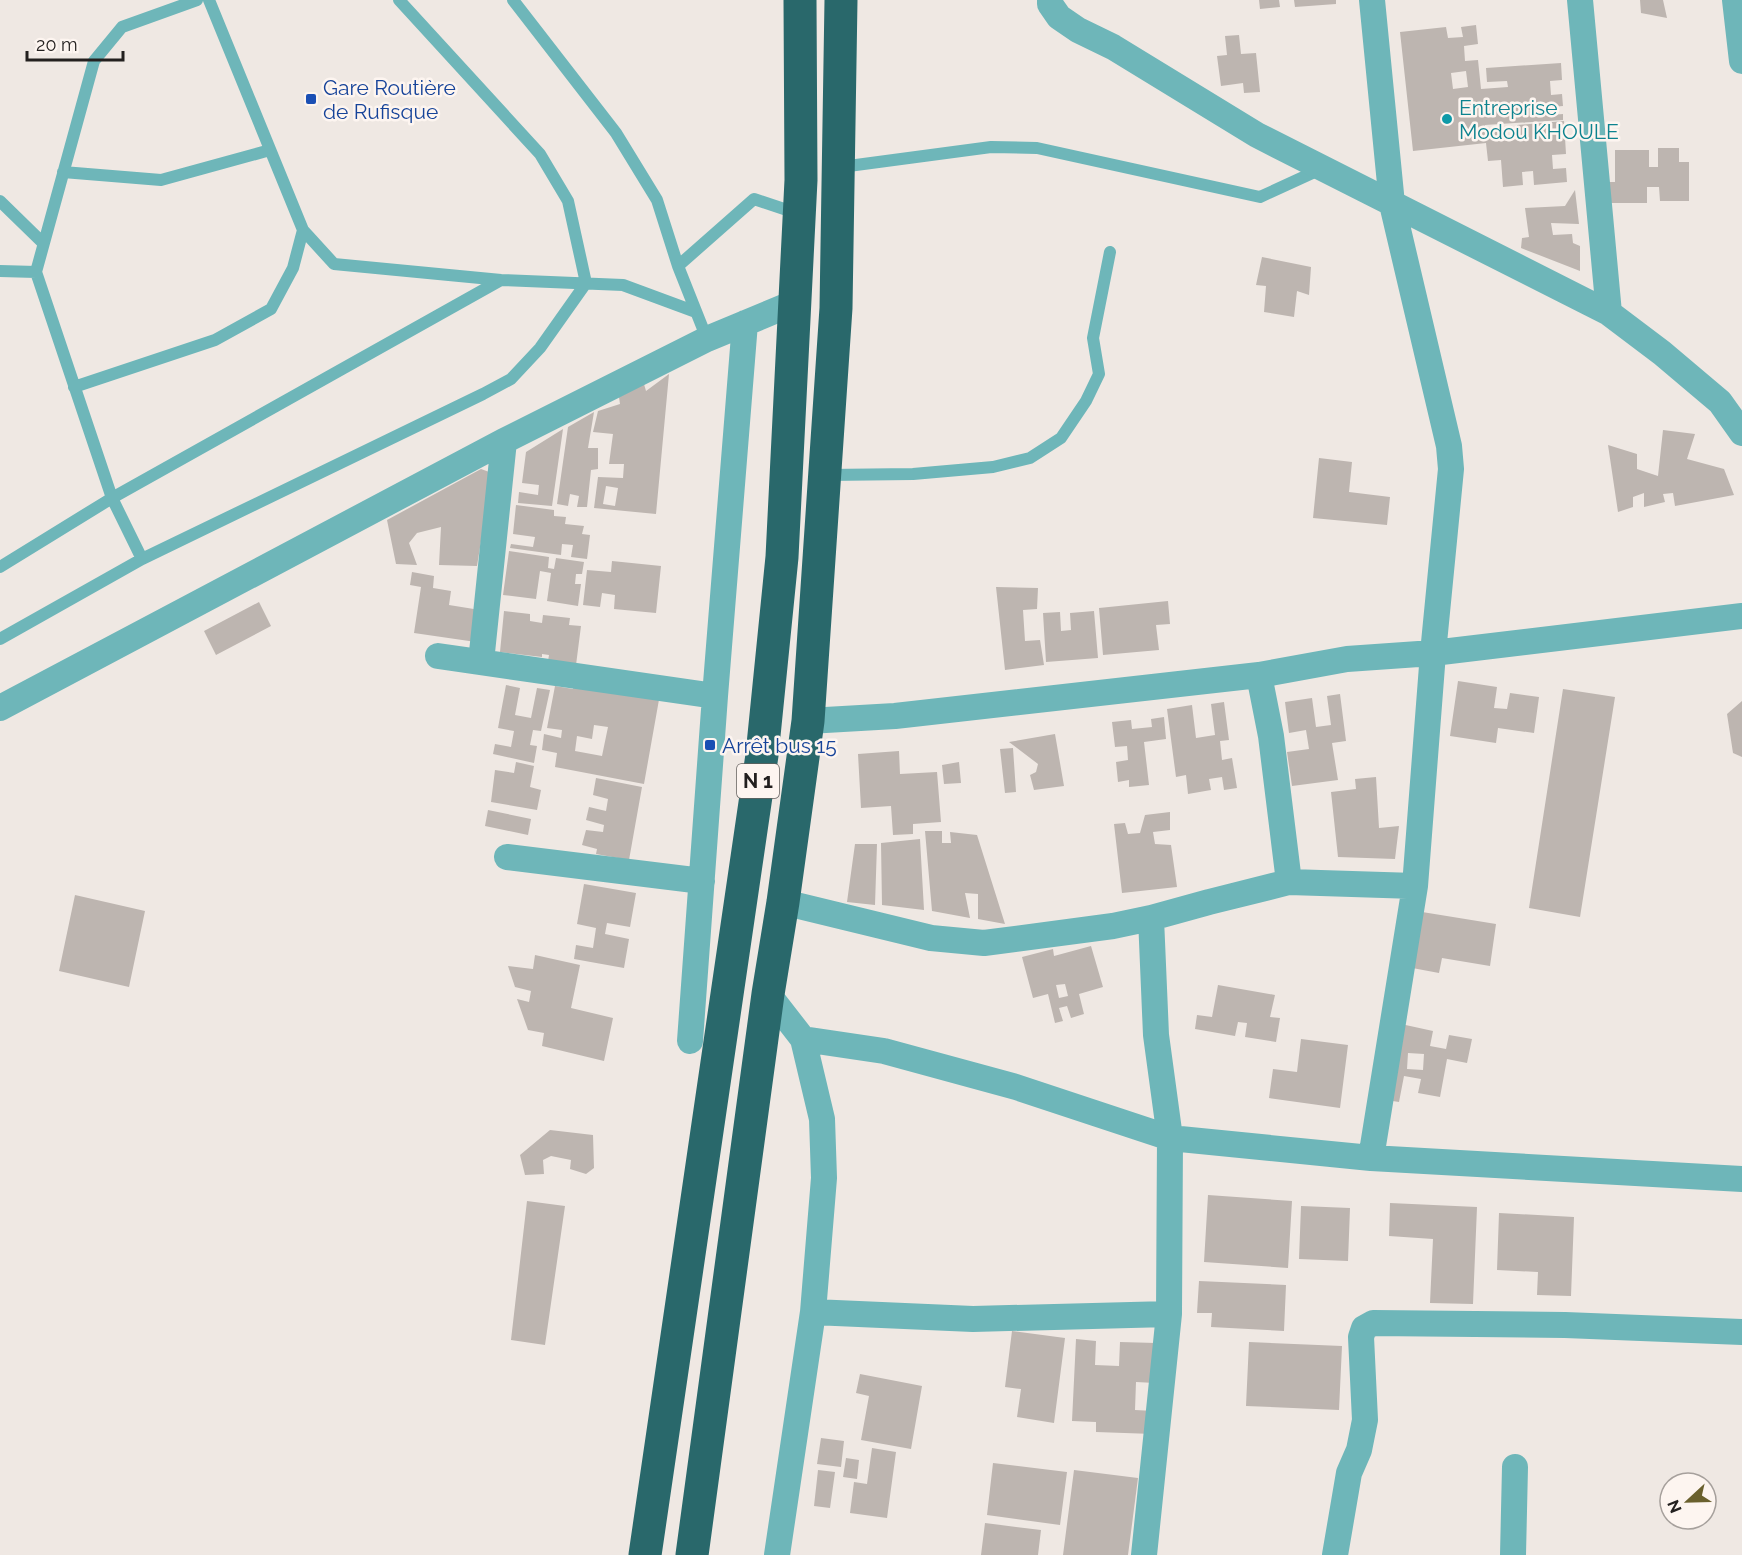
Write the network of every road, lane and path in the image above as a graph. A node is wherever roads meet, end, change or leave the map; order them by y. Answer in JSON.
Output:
{"nodes":[{"id":1,"x":197,"y":0,"type":"edge"},
{"id":2,"x":209,"y":0,"type":"edge"},
{"id":3,"x":399,"y":0,"type":"edge"},
{"id":4,"x":513,"y":0,"type":"edge"},
{"id":5,"x":800,"y":0,"type":"edge"},
{"id":6,"x":841,"y":0,"type":"edge"},
{"id":7,"x":1050,"y":0,"type":"edge"},
{"id":8,"x":1372,"y":0,"type":"edge"},
{"id":9,"x":1580,"y":0,"type":"edge"},
{"id":10,"x":1735,"y":0,"type":"edge"},
{"id":11,"x":1742,"y":60,"type":"edge"},
{"id":12,"x":270,"y":150,"type":"junction"},
{"id":13,"x":837,"y":168,"type":"junction"},
{"id":14,"x":1323,"y":169,"type":"junction"},
{"id":15,"x":63,"y":172,"type":"junction"},
{"id":16,"x":0,"y":201,"type":"edge"},
{"id":17,"x":1392,"y":204,"type":"junction"},
{"id":18,"x":800,"y":214,"type":"junction"},
{"id":19,"x":303,"y":230,"type":"junction"},
{"id":20,"x":43,"y":243,"type":"junction"},
{"id":21,"x":1110,"y":252,"type":"dead end"},
{"id":22,"x":678,"y":266,"type":"junction"},
{"id":23,"x":0,"y":271,"type":"edge"},
{"id":24,"x":36,"y":272,"type":"junction"},
{"id":25,"x":501,"y":280,"type":"junction"},
{"id":26,"x":586,"y":283,"type":"junction"},
{"id":27,"x":796,"y":302,"type":"junction"},
{"id":28,"x":696,"y":312,"type":"junction"},
{"id":29,"x":1609,"y":313,"type":"junction"},
{"id":30,"x":745,"y":323,"type":"junction"},
{"id":31,"x":707,"y":339,"type":"junction"},
{"id":32,"x":74,"y":387,"type":"junction"},
{"id":33,"x":1731,"y":401,"type":"edge"},
{"id":34,"x":1742,"y":433,"type":"edge"},
{"id":35,"x":504,"y":441,"type":"junction"},
{"id":36,"x":826,"y":476,"type":"junction"},
{"id":37,"x":112,"y":498,"type":"junction"},
{"id":38,"x":142,"y":558,"type":"junction"},
{"id":39,"x":0,"y":567,"type":"edge"},
{"id":40,"x":1742,"y":616,"type":"edge"},
{"id":41,"x":0,"y":639,"type":"edge"},
{"id":42,"x":1433,"y":653,"type":"junction"},
{"id":43,"x":438,"y":656,"type":"dead end"},
{"id":44,"x":481,"y":662,"type":"junction"},
{"id":45,"x":1259,"y":675,"type":"junction"},
{"id":46,"x":715,"y":696,"type":"junction"},
{"id":47,"x":0,"y":708,"type":"edge"},
{"id":48,"x":808,"y":721,"type":"junction"},
{"id":49,"x":507,"y":857,"type":"dead end"},
{"id":50,"x":702,"y":881,"type":"junction"},
{"id":51,"x":1289,"y":882,"type":"junction"},
{"id":52,"x":1415,"y":886,"type":"junction"},
{"id":53,"x":783,"y":902,"type":"junction"},
{"id":54,"x":1151,"y":918,"type":"junction"},
{"id":55,"x":768,"y":994,"type":"junction"},
{"id":56,"x":803,"y":1039,"type":"junction"},
{"id":57,"x":690,"y":1041,"type":"dead end"},
{"id":58,"x":1170,"y":1138,"type":"junction"},
{"id":59,"x":1371,"y":1158,"type":"junction"},
{"id":60,"x":1742,"y":1179,"type":"edge"},
{"id":61,"x":813,"y":1312,"type":"junction"},
{"id":62,"x":1169,"y":1314,"type":"junction"},
{"id":63,"x":1742,"y":1332,"type":"edge"},
{"id":64,"x":1515,"y":1467,"type":"dead end"},
{"id":65,"x":645,"y":1555,"type":"edge"},
{"id":66,"x":692,"y":1555,"type":"edge"},
{"id":67,"x":777,"y":1555,"type":"edge"},
{"id":68,"x":1144,"y":1555,"type":"edge"},
{"id":69,"x":1335,"y":1555,"type":"edge"},
{"id":70,"x":1513,"y":1555,"type":"edge"}],
"edges":[{"from":1,"to":15,"type":"lane"},
{"from":2,"to":12,"type":"lane"},
{"from":3,"to":26,"type":"lane"},
{"from":4,"to":22,"type":"lane"},
{"from":5,"to":18,"type":"highway","number":"N 1"},
{"from":6,"to":13,"type":"highway","number":"N 1"},
{"from":7,"to":14,"type":"street"},
{"from":8,"to":17,"type":"street"},
{"from":9,"to":29,"type":"street"},
{"from":10,"to":11,"type":"street"},
{"from":12,"to":15,"type":"lane"},
{"from":12,"to":19,"type":"lane"},
{"from":13,"to":14,"type":"lane"},
{"from":13,"to":36,"type":"highway","number":"N 1"},
{"from":14,"to":17,"type":"street"},
{"from":15,"to":20,"type":"lane"},
{"from":16,"to":20,"type":"lane"},
{"from":17,"to":29,"type":"street"},
{"from":17,"to":42,"type":"street"},
{"from":18,"to":22,"type":"lane"},
{"from":18,"to":27,"type":"highway","number":"N 1"},
{"from":19,"to":25,"type":"lane"},
{"from":19,"to":32,"type":"lane"},
{"from":20,"to":24,"type":"lane"},
{"from":21,"to":36,"type":"lane"},
{"from":22,"to":28,"type":"lane"},
{"from":23,"to":24,"type":"lane"},
{"from":24,"to":32,"type":"lane"},
{"from":25,"to":26,"type":"lane"},
{"from":25,"to":37,"type":"lane"},
{"from":26,"to":28,"type":"lane"},
{"from":26,"to":38,"type":"lane"},
{"from":27,"to":30,"type":"street"},
{"from":27,"to":65,"type":"highway","number":"N 1"},
{"from":28,"to":31,"type":"lane"},
{"from":29,"to":33,"type":"street"},
{"from":30,"to":31,"type":"street"},
{"from":30,"to":46,"type":"street"},
{"from":31,"to":35,"type":"street"},
{"from":32,"to":37,"type":"lane"},
{"from":33,"to":34,"type":"street"},
{"from":35,"to":44,"type":"street"},
{"from":35,"to":47,"type":"street"},
{"from":36,"to":48,"type":"highway","number":"N 1"},
{"from":37,"to":38,"type":"lane"},
{"from":37,"to":39,"type":"lane"},
{"from":38,"to":41,"type":"lane"},
{"from":40,"to":42,"type":"street"},
{"from":42,"to":45,"type":"street"},
{"from":42,"to":52,"type":"street"},
{"from":43,"to":44,"type":"street"},
{"from":44,"to":46,"type":"street"},
{"from":45,"to":48,"type":"street"},
{"from":45,"to":51,"type":"street"},
{"from":46,"to":50,"type":"street"},
{"from":48,"to":53,"type":"highway","number":"N 1"},
{"from":49,"to":50,"type":"street"},
{"from":50,"to":57,"type":"street"},
{"from":51,"to":52,"type":"street"},
{"from":51,"to":54,"type":"street"},
{"from":52,"to":59,"type":"street"},
{"from":53,"to":54,"type":"street"},
{"from":53,"to":55,"type":"highway","number":"N 1"},
{"from":54,"to":58,"type":"street"},
{"from":55,"to":56,"type":"street"},
{"from":55,"to":66,"type":"highway","number":"N 1"},
{"from":56,"to":58,"type":"street"},
{"from":56,"to":61,"type":"street"},
{"from":58,"to":59,"type":"street"},
{"from":58,"to":62,"type":"street"},
{"from":59,"to":60,"type":"street"},
{"from":61,"to":62,"type":"street"},
{"from":61,"to":67,"type":"street"},
{"from":62,"to":68,"type":"street"},
{"from":63,"to":69,"type":"street"},
{"from":64,"to":70,"type":"street"}]}
